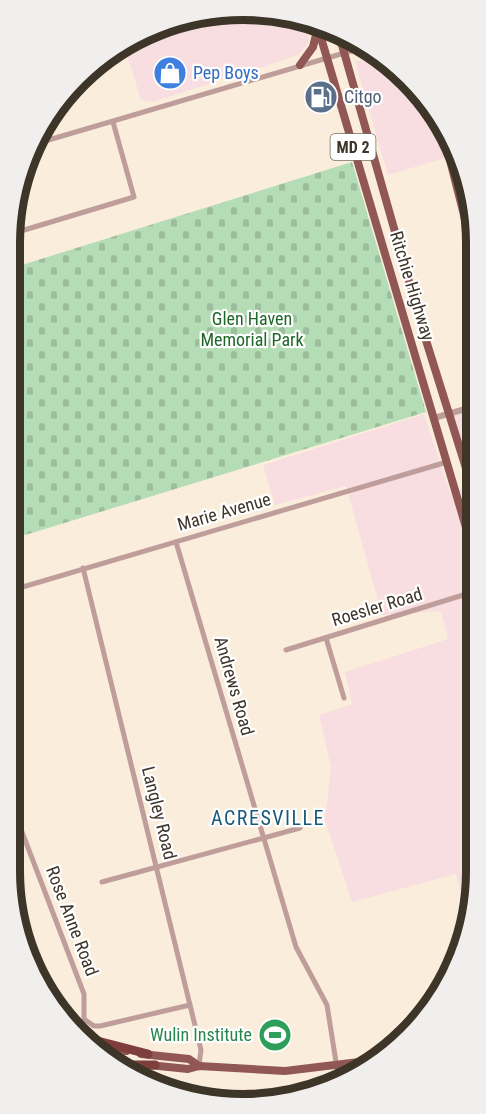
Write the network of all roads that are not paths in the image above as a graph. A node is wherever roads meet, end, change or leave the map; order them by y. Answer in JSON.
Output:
{"nodes":[{"id":1,"x":316,"y":31,"type":"edge"},
{"id":2,"x":320,"y":33,"type":"edge"},
{"id":3,"x":341,"y":43,"type":"edge"},
{"id":4,"x":355,"y":49,"type":"edge"},
{"id":5,"x":344,"y":52,"type":"junction"},
{"id":6,"x":327,"y":57,"type":"junction"},
{"id":7,"x":300,"y":65,"type":"junction"},
{"id":8,"x":113,"y":122,"type":"junction"},
{"id":9,"x":44,"y":141,"type":"edge"},
{"id":10,"x":20,"y":231,"type":"edge"},
{"id":11,"x":466,"y":409,"type":"edge"},
{"id":12,"x":450,"y":413,"type":"junction"},
{"id":13,"x":434,"y":418,"type":"junction"},
{"id":14,"x":447,"y":462,"type":"junction"},
{"id":15,"x":466,"y":467,"type":"edge"},
{"id":16,"x":466,"y":527,"type":"edge"},
{"id":17,"x":176,"y":542,"type":"junction"},
{"id":18,"x":83,"y":568,"type":"junction"},
{"id":19,"x":20,"y":588,"type":"edge"},
{"id":20,"x":466,"y":594,"type":"edge"},
{"id":21,"x":326,"y":638,"type":"junction"},
{"id":22,"x":286,"y":650,"type":"dead end"},
{"id":23,"x":344,"y":698,"type":"dead end"},
{"id":24,"x":20,"y":827,"type":"edge"},
{"id":25,"x":300,"y":828,"type":"dead end"},
{"id":26,"x":263,"y":839,"type":"junction"},
{"id":27,"x":157,"y":868,"type":"junction"},
{"id":28,"x":102,"y":882,"type":"dead end"},
{"id":29,"x":190,"y":1005,"type":"junction"},
{"id":30,"x":99,"y":1041,"type":"edge"},
{"id":31,"x":109,"y":1050,"type":"edge"},
{"id":32,"x":148,"y":1054,"type":"junction"},
{"id":33,"x":126,"y":1062,"type":"edge"},
{"id":34,"x":357,"y":1063,"type":"edge"},
{"id":35,"x":131,"y":1065,"type":"edge"},
{"id":36,"x":154,"y":1065,"type":"junction"},
{"id":37,"x":199,"y":1066,"type":"junction"},
{"id":38,"x":338,"y":1067,"type":"junction"},
{"id":39,"x":338,"y":1073,"type":"edge"},
{"id":40,"x":210,"y":1092,"type":"edge"},
{"id":41,"x":230,"y":1094,"type":"edge"}],
"edges":[{"from":1,"to":7,"type":"main road"},
{"from":2,"to":6,"type":"main road","name":"Ritchie Highway","number":"MD 2"},
{"from":3,"to":5,"type":"main road","name":"Ritchie Highway","number":"MD 2"},
{"from":4,"to":5,"type":"street"},
{"from":5,"to":6,"type":"street"},
{"from":5,"to":12,"type":"main road","name":"Ritchie Highway","number":"MD 2"},
{"from":6,"to":7,"type":"street"},
{"from":6,"to":13,"type":"main road","name":"Ritchie Highway","number":"MD 2"},
{"from":7,"to":8,"type":"street"},
{"from":8,"to":9,"type":"street"},
{"from":8,"to":10,"type":"street"},
{"from":11,"to":12,"type":"street"},
{"from":12,"to":13,"type":"street"},
{"from":12,"to":15,"type":"main road","name":"Ritchie Highway","number":"MD 2"},
{"from":13,"to":14,"type":"main road","name":"Ritchie Highway","number":"MD 2"},
{"from":14,"to":16,"type":"main road","name":"Ritchie Highway","number":"MD 2"},
{"from":14,"to":17,"type":"street","name":"Marie Avenue"},
{"from":17,"to":18,"type":"street","name":"Marie Avenue"},
{"from":17,"to":26,"type":"street","name":"Andrews Road"},
{"from":18,"to":19,"type":"street","name":"Marie Avenue"},
{"from":18,"to":27,"type":"street","name":"Langley Road"},
{"from":20,"to":21,"type":"street","name":"Roesler Road"},
{"from":21,"to":22,"type":"street","name":"Roesler Road"},
{"from":21,"to":23,"type":"street"},
{"from":24,"to":29,"type":"street","name":"Rose Anne Road"},
{"from":25,"to":26,"type":"street"},
{"from":26,"to":27,"type":"street"},
{"from":26,"to":38,"type":"street","name":"Andrews Road"},
{"from":27,"to":28,"type":"street"},
{"from":27,"to":29,"type":"street","name":"Langley Road"},
{"from":29,"to":37,"type":"street","name":"Langley Road"},
{"from":30,"to":32,"type":"highway"},
{"from":31,"to":32,"type":"main road"},
{"from":32,"to":37,"type":"main road"},
{"from":33,"to":36,"type":"main road"},
{"from":34,"to":38,"type":"main road"},
{"from":35,"to":36,"type":"highway"},
{"from":36,"to":37,"type":"main road"},
{"from":37,"to":38,"type":"main road"},
{"from":38,"to":39,"type":"street","name":"Andrews Road"},
{"from":40,"to":41,"type":"street"}]}
